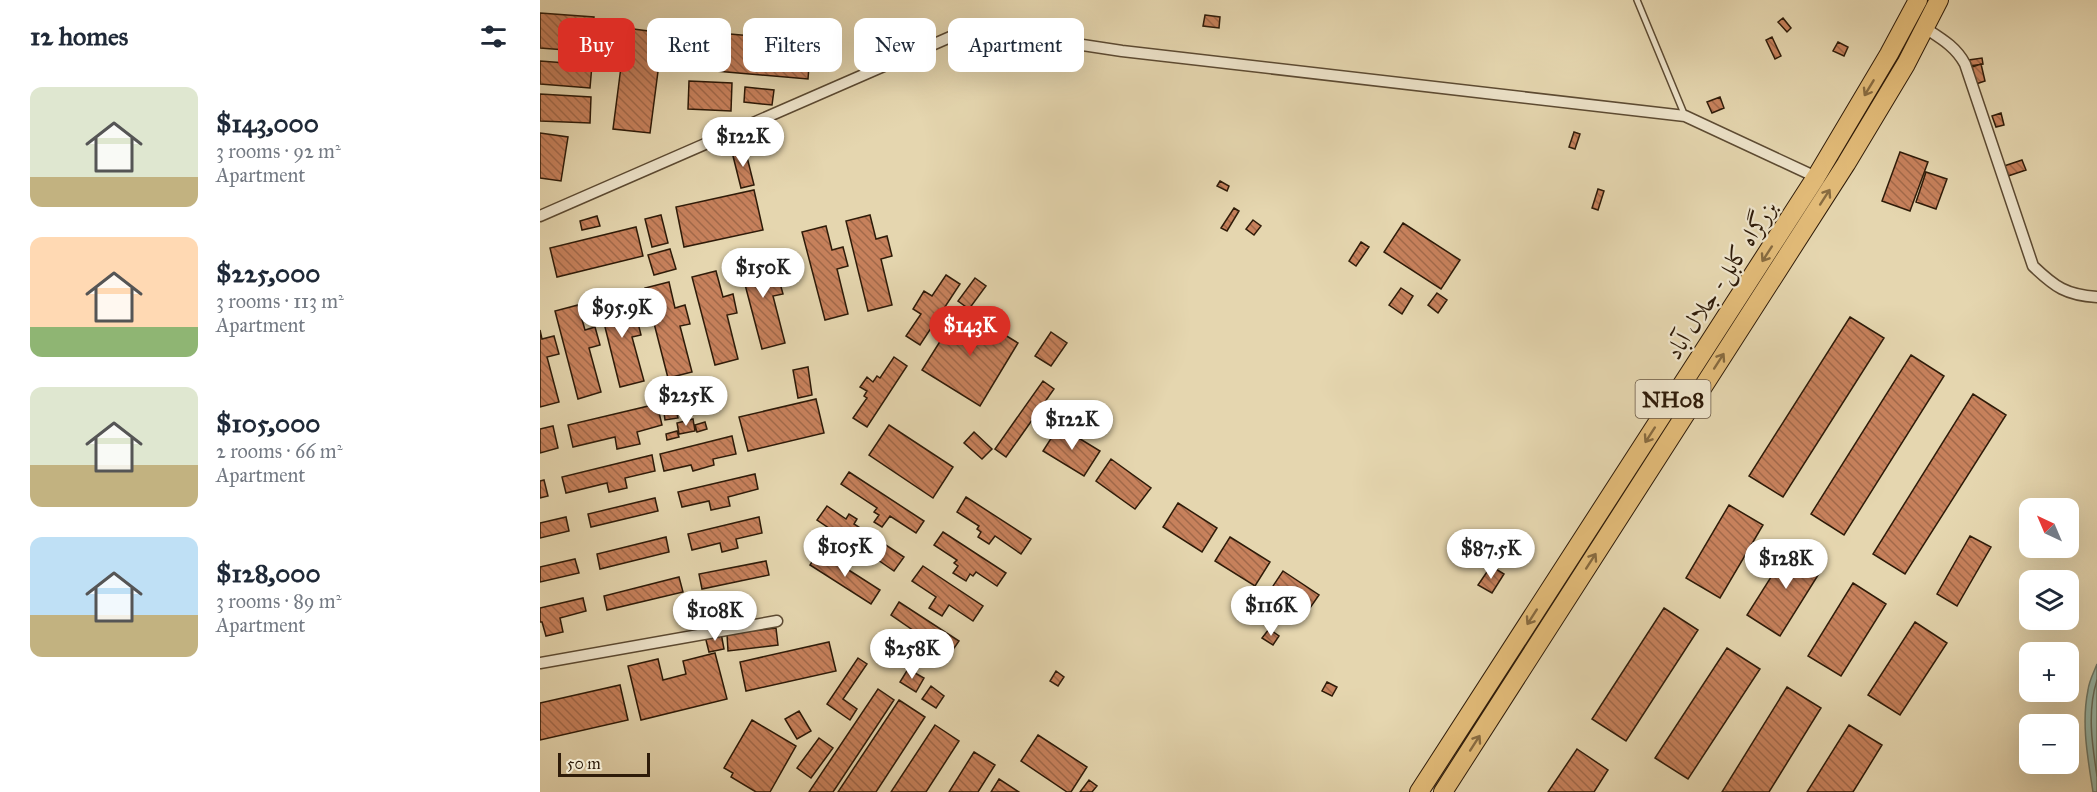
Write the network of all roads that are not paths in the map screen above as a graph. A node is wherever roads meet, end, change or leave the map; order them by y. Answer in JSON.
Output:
{"nodes":[{"id":1,"x":1637,"y":0,"type":"edge"},
{"id":2,"x":1918,"y":0,"type":"edge"},
{"id":3,"x":1939,"y":0,"type":"edge"},
{"id":4,"x":1925,"y":28,"type":"junction"},
{"id":5,"x":1889,"y":54,"type":"junction"},
{"id":6,"x":1906,"y":64,"type":"junction"},
{"id":7,"x":1686,"y":116,"type":"junction"},
{"id":8,"x":1830,"y":155,"type":"junction"},
{"id":9,"x":1846,"y":164,"type":"junction"},
{"id":10,"x":1816,"y":177,"type":"junction"},
{"id":11,"x":540,"y":216,"type":"edge"},
{"id":12,"x":1796,"y":225,"type":"junction"},
{"id":13,"x":2097,"y":297,"type":"edge"},
{"id":14,"x":777,"y":621,"type":"dead end"},
{"id":15,"x":540,"y":663,"type":"edge"},
{"id":16,"x":1419,"y":792,"type":"edge"},
{"id":17,"x":1443,"y":792,"type":"edge"}],
"edges":[{"from":1,"to":7,"type":"lane"},
{"from":2,"to":5,"type":"highway","name":"بزرگراه کابل- جلال آباد","number":"NH08"},
{"from":3,"to":4,"type":"highway","name":"بزرگراه کابل- جلال آباد","number":"NH08"},
{"from":4,"to":6,"type":"highway","name":"بزرگراه کابل- جلال آباد","number":"NH08"},
{"from":4,"to":13,"type":"street"},
{"from":5,"to":6,"type":"highway"},
{"from":5,"to":8,"type":"highway","name":"بزرگراه کابل- جلال آباد","number":"NH08","one_way":true},
{"from":6,"to":9,"type":"highway","name":"بزرگراه کابل- جلال آباد","number":"NH08"},
{"from":7,"to":10,"type":"street"},
{"from":7,"to":11,"type":"street"},
{"from":8,"to":9,"type":"highway"},
{"from":8,"to":10,"type":"highway","name":"بزرگراه کابل- جلال آباد","number":"NH08"},
{"from":12,"to":9,"type":"highway","name":"بزرگراه کابل- جلال آباد","number":"NH08","one_way":true},
{"from":10,"to":12,"type":"highway","name":"بزرگراه کابل- جلال آباد","number":"NH08"},
{"from":12,"to":16,"type":"highway","name":"بزرگراه کابل- جلال آباد","number":"NH08","one_way":true},
{"from":17,"to":12,"type":"highway","name":"بزرگراه کابل- جلال آباد","number":"NH08","one_way":true},
{"from":14,"to":15,"type":"street"}]}
